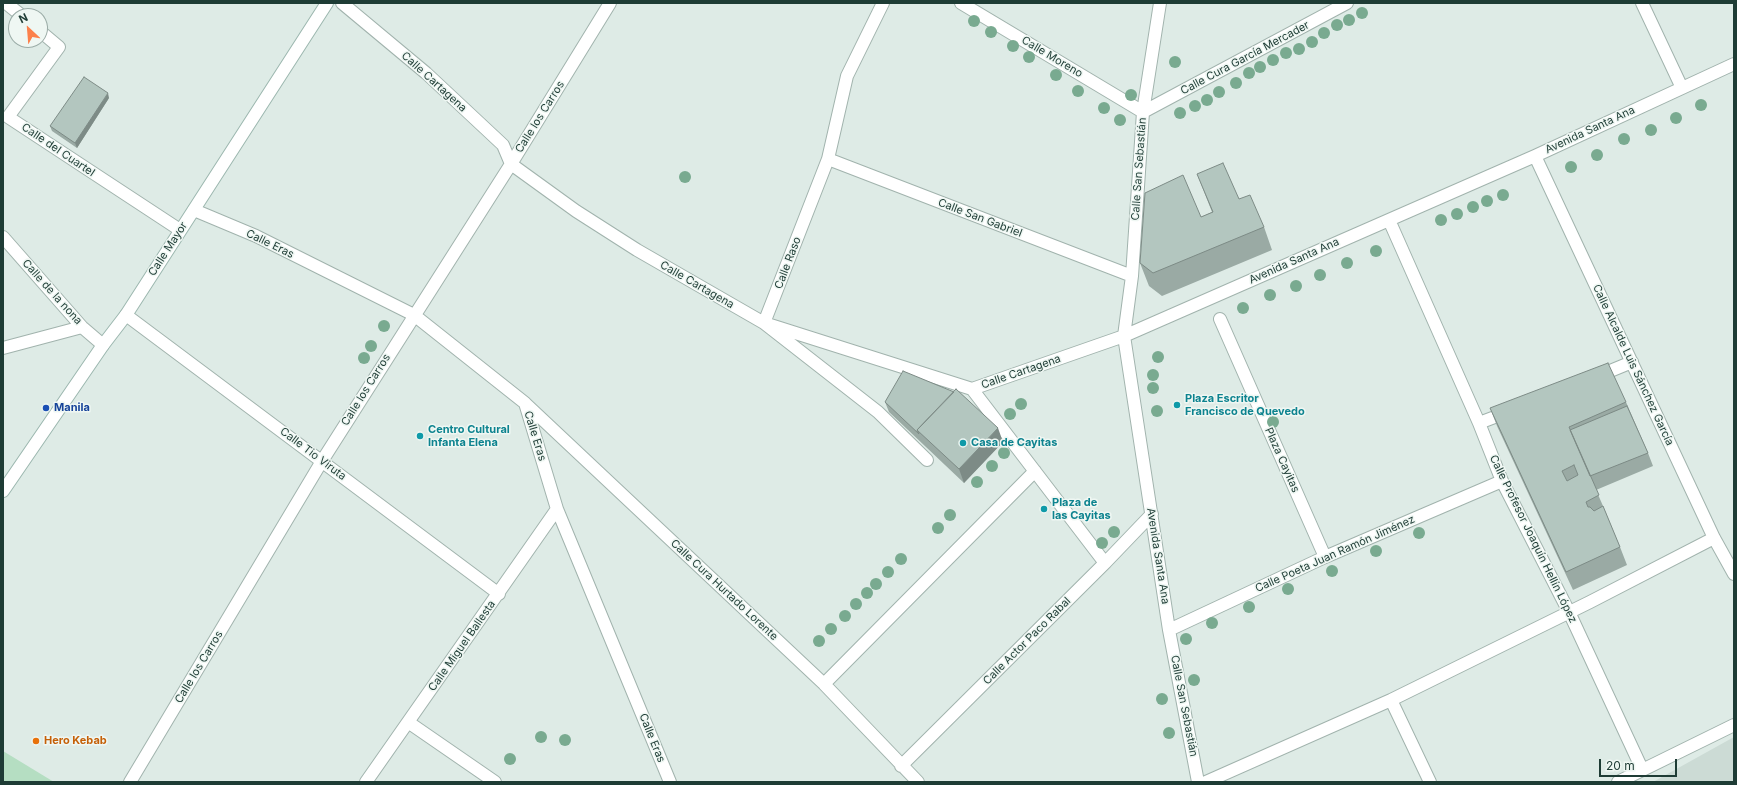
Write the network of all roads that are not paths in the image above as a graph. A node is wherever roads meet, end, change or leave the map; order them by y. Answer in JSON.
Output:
{"nodes":[{"id":1,"x":327,"y":3,"type":"edge"},
{"id":2,"x":342,"y":3,"type":"edge"},
{"id":3,"x":610,"y":3,"type":"edge"},
{"id":4,"x":883,"y":3,"type":"edge"},
{"id":5,"x":961,"y":3,"type":"edge"},
{"id":6,"x":1160,"y":3,"type":"edge"},
{"id":7,"x":1347,"y":3,"type":"edge"},
{"id":8,"x":1642,"y":3,"type":"edge"},
{"id":9,"x":48,"y":38,"type":"edge"},
{"id":10,"x":1734,"y":64,"type":"edge"},
{"id":11,"x":1682,"y":88,"type":"junction"},
{"id":12,"x":1143,"y":112,"type":"junction"},
{"id":13,"x":1535,"y":156,"type":"junction"},
{"id":14,"x":828,"y":159,"type":"junction"},
{"id":15,"x":511,"y":164,"type":"junction"},
{"id":16,"x":194,"y":210,"type":"junction"},
{"id":17,"x":1389,"y":220,"type":"junction"},
{"id":18,"x":180,"y":230,"type":"junction"},
{"id":19,"x":3,"y":237,"type":"edge"},
{"id":20,"x":1132,"y":276,"type":"junction"},
{"id":21,"x":126,"y":315,"type":"junction"},
{"id":22,"x":414,"y":315,"type":"junction"},
{"id":23,"x":1220,"y":320,"type":"dead end"},
{"id":24,"x":764,"y":323,"type":"junction"},
{"id":25,"x":82,"y":327,"type":"junction"},
{"id":26,"x":1124,"y":336,"type":"junction"},
{"id":27,"x":103,"y":344,"type":"junction"},
{"id":28,"x":3,"y":348,"type":"edge"},
{"id":29,"x":1632,"y":362,"type":"junction"},
{"id":30,"x":1589,"y":380,"type":"edge"},
{"id":31,"x":972,"y":389,"type":"junction"},
{"id":32,"x":525,"y":403,"type":"junction"},
{"id":33,"x":1516,"y":408,"type":"edge"},
{"id":34,"x":1479,"y":423,"type":"junction"},
{"id":35,"x":927,"y":460,"type":"dead end"},
{"id":36,"x":322,"y":461,"type":"junction"},
{"id":37,"x":1035,"y":471,"type":"junction"},
{"id":38,"x":1502,"y":482,"type":"junction"},
{"id":39,"x":3,"y":491,"type":"edge"},
{"id":40,"x":557,"y":509,"type":"junction"},
{"id":41,"x":1152,"y":514,"type":"junction"},
{"id":42,"x":1714,"y":538,"type":"junction"},
{"id":43,"x":1325,"y":557,"type":"junction"},
{"id":44,"x":1105,"y":564,"type":"junction"},
{"id":45,"x":1734,"y":574,"type":"edge"},
{"id":46,"x":499,"y":594,"type":"junction"},
{"id":47,"x":1569,"y":612,"type":"junction"},
{"id":48,"x":1169,"y":630,"type":"junction"},
{"id":49,"x":824,"y":684,"type":"junction"},
{"id":50,"x":1391,"y":700,"type":"junction"},
{"id":51,"x":408,"y":722,"type":"junction"},
{"id":52,"x":1734,"y":725,"type":"edge"},
{"id":53,"x":901,"y":766,"type":"junction"},
{"id":54,"x":1642,"y":769,"type":"junction"},
{"id":55,"x":130,"y":782,"type":"edge"},
{"id":56,"x":366,"y":782,"type":"edge"},
{"id":57,"x":495,"y":782,"type":"edge"},
{"id":58,"x":670,"y":782,"type":"edge"},
{"id":59,"x":918,"y":782,"type":"edge"},
{"id":60,"x":1198,"y":782,"type":"edge"},
{"id":61,"x":1206,"y":782,"type":"edge"},
{"id":62,"x":1430,"y":782,"type":"edge"},
{"id":63,"x":1618,"y":782,"type":"edge"}],
"edges":[{"from":1,"to":16,"type":"street","name":"Calle Mayor"},
{"from":2,"to":15,"type":"street","name":"Calle Cartagena"},
{"from":3,"to":15,"type":"street","name":"Calle los Carros"},
{"from":4,"to":14,"type":"street","name":"Calle Raso"},
{"from":5,"to":12,"type":"street","name":"Calle Moreno"},
{"from":6,"to":12,"type":"street","name":"Calle San Sebastián"},
{"from":7,"to":12,"type":"street","name":"Calle Cura García Mercader"},
{"from":8,"to":11,"type":"street"},
{"from":9,"to":18,"type":"street","name":"Calle del Cuartel"},
{"from":10,"to":11,"type":"street","name":"Avenida Santa Ana"},
{"from":11,"to":13,"type":"street","name":"Avenida Santa Ana"},
{"from":12,"to":20,"type":"street","name":"Calle San Sebastián"},
{"from":13,"to":17,"type":"street","name":"Avenida Santa Ana"},
{"from":13,"to":29,"type":"street","name":"Calle Alcalde Luis Sánchez García"},
{"from":14,"to":20,"type":"street","name":"Calle San Gabriel"},
{"from":14,"to":24,"type":"street","name":"Calle Raso"},
{"from":15,"to":22,"type":"street","name":"Calle los Carros"},
{"from":15,"to":24,"type":"street","name":"Calle Cartagena"},
{"from":16,"to":18,"type":"street","name":"Calle Mayor"},
{"from":16,"to":22,"type":"street","name":"Calle Eras"},
{"from":17,"to":26,"type":"street","name":"Avenida Santa Ana"},
{"from":17,"to":34,"type":"street","name":"Calle Profesor Joaquín Hellín López"},
{"from":18,"to":21,"type":"street","name":"Calle Mayor"},
{"from":19,"to":25,"type":"street","name":"Calle de la nona"},
{"from":20,"to":26,"type":"street","name":"Calle San Sebastián"},
{"from":21,"to":27,"type":"street","name":"Calle Mayor"},
{"from":21,"to":36,"type":"street","name":"Calle Tio Viruta"},
{"from":22,"to":32,"type":"street","name":"Calle Eras"},
{"from":22,"to":36,"type":"street","name":"Calle los Carros"},
{"from":23,"to":43,"type":"street","name":"Plaza Cayitas"},
{"from":24,"to":31,"type":"street","name":"Calle Cartagena"},
{"from":24,"to":35,"type":"street"},
{"from":25,"to":27,"type":"street","name":"Calle de la nona"},
{"from":25,"to":28,"type":"street"},
{"from":26,"to":31,"type":"street","name":"Calle Cartagena"},
{"from":26,"to":41,"type":"street","name":"Avenida Santa Ana"},
{"from":27,"to":39,"type":"street","name":"Calle Mayor"},
{"from":29,"to":30,"type":"street"},
{"from":29,"to":42,"type":"street","name":"Calle Alcalde Luis Sánchez García"},
{"from":31,"to":37,"type":"street"},
{"from":32,"to":40,"type":"street","name":"Calle Eras"},
{"from":32,"to":49,"type":"street","name":"Calle Cura Hurtado Lorente"},
{"from":33,"to":34,"type":"street"},
{"from":34,"to":38,"type":"street","name":"Calle Profesor Joaquín Hellín López"},
{"from":36,"to":46,"type":"street","name":"Calle Tio Viruta"},
{"from":36,"to":55,"type":"street","name":"Calle los Carros"},
{"from":37,"to":44,"type":"street"},
{"from":37,"to":49,"type":"street"},
{"from":38,"to":43,"type":"street","name":"Calle Poeta Juan Ramón Jiménez"},
{"from":38,"to":47,"type":"street","name":"Calle Profesor Joaquín Hellín López"},
{"from":40,"to":46,"type":"street","name":"Calle Miguel Ballesta"},
{"from":40,"to":58,"type":"street","name":"Calle Eras"},
{"from":41,"to":44,"type":"street","name":"Calle Actor Paco Rabal"},
{"from":41,"to":48,"type":"street","name":"Avenida Santa Ana"},
{"from":42,"to":45,"type":"street","name":"Calle Alcalde Luis Sánchez García"},
{"from":42,"to":47,"type":"street"},
{"from":43,"to":48,"type":"street","name":"Calle Poeta Juan Ramón Jiménez"},
{"from":44,"to":53,"type":"street","name":"Calle Actor Paco Rabal"},
{"from":46,"to":51,"type":"street","name":"Calle Miguel Ballesta"},
{"from":47,"to":50,"type":"street"},
{"from":47,"to":54,"type":"street","name":"Calle Profesor Joaquín Hellín López"},
{"from":48,"to":60,"type":"street","name":"Calle San Sebastián"},
{"from":49,"to":53,"type":"street","name":"Calle Cura Hurtado Lorente"},
{"from":50,"to":61,"type":"street"},
{"from":50,"to":62,"type":"street"},
{"from":51,"to":56,"type":"street","name":"Calle Miguel Ballesta"},
{"from":51,"to":57,"type":"street"},
{"from":52,"to":54,"type":"street"},
{"from":53,"to":59,"type":"street","name":"Calle Cura Hurtado Lorente"},
{"from":54,"to":63,"type":"street"}]}
